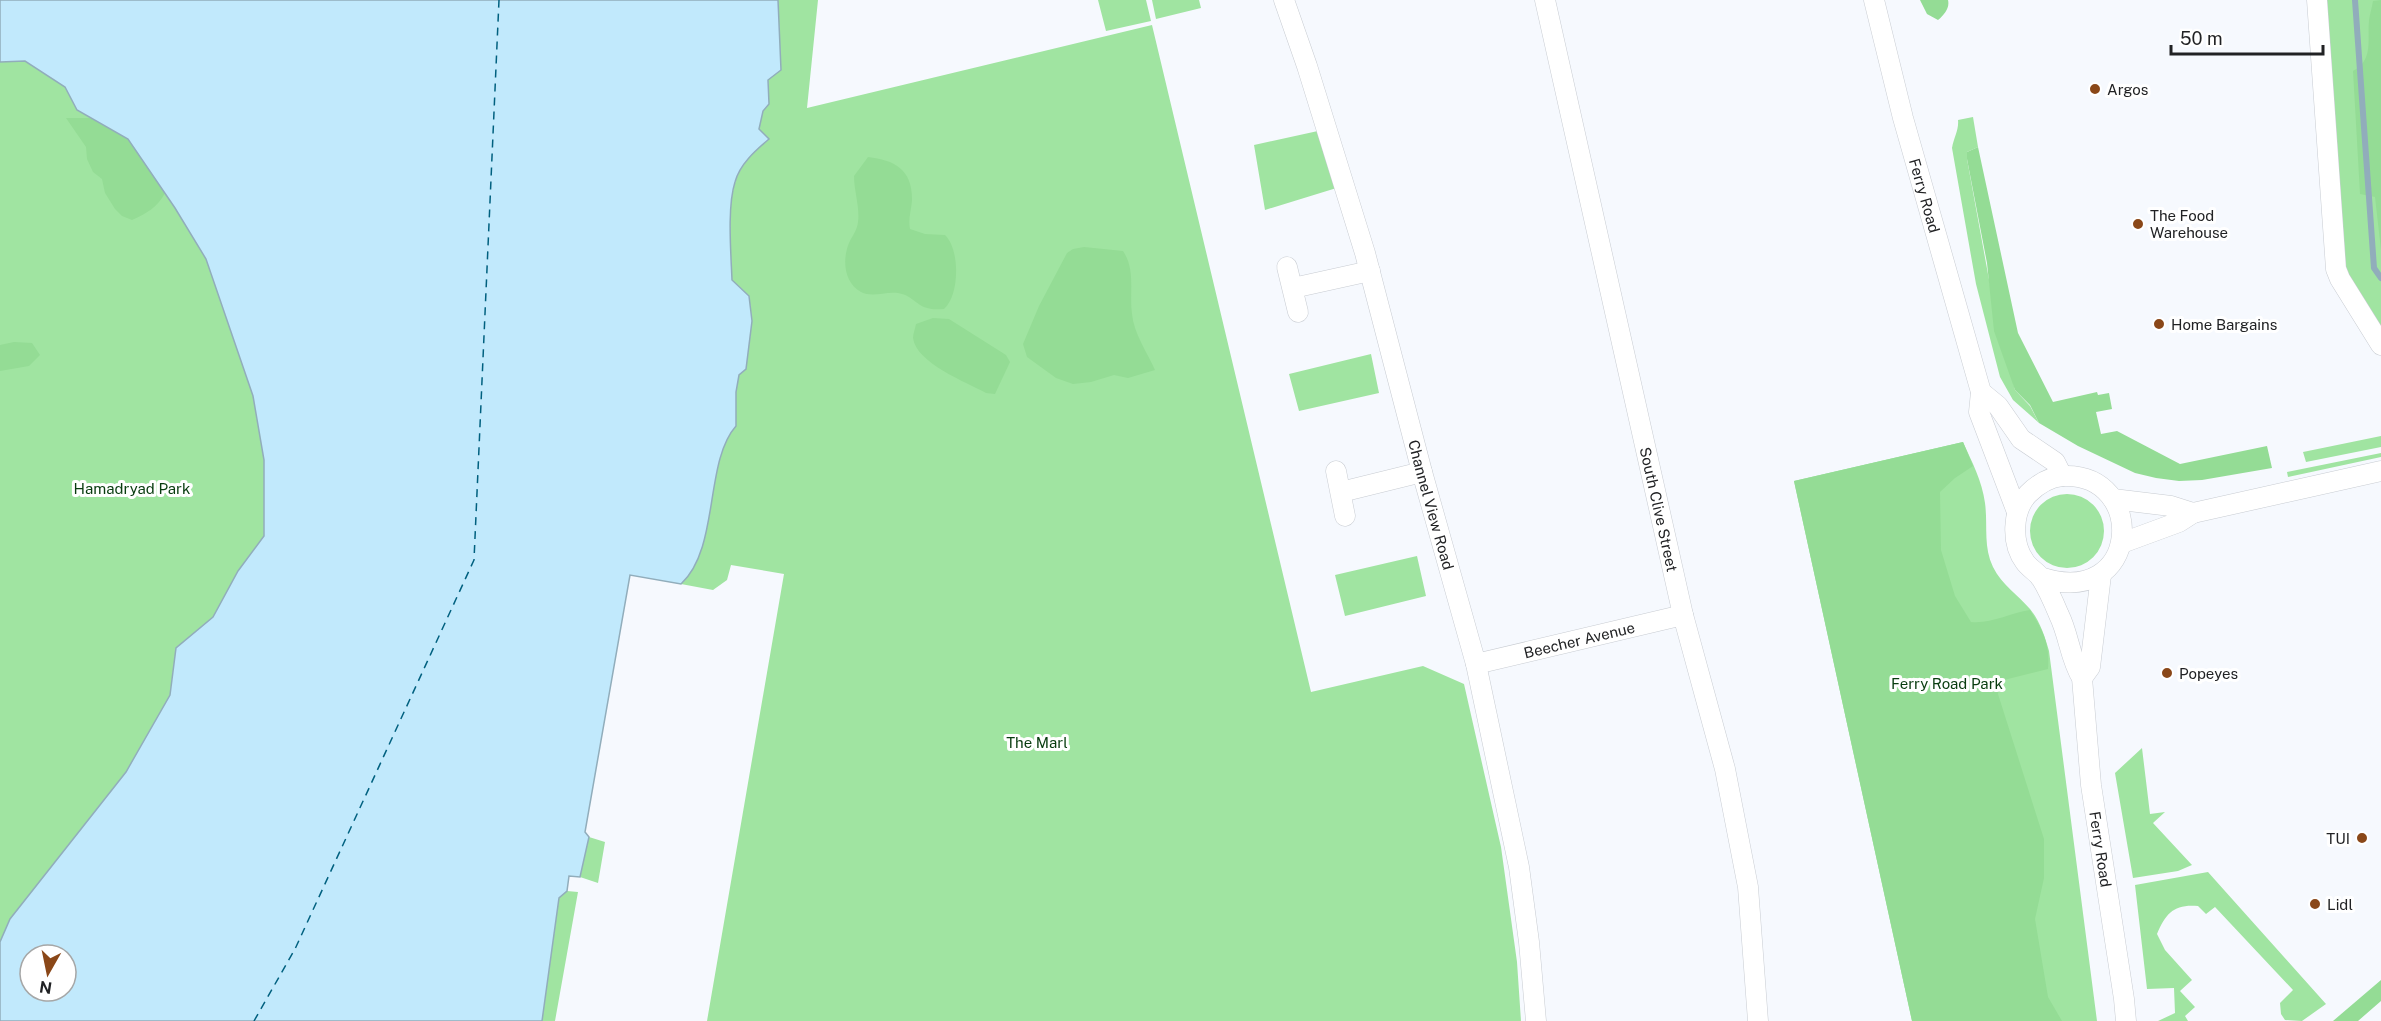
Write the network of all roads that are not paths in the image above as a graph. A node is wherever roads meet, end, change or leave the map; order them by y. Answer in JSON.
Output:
{"nodes":[{"id":1,"x":1284,"y":0,"type":"edge"},
{"id":2,"x":1545,"y":0,"type":"edge"},
{"id":3,"x":1874,"y":0,"type":"edge"},
{"id":4,"x":2317,"y":0,"type":"edge"},
{"id":5,"x":1287,"y":267,"type":"dead end"},
{"id":6,"x":1370,"y":271,"type":"junction"},
{"id":7,"x":1293,"y":288,"type":"junction"},
{"id":8,"x":1298,"y":312,"type":"dead end"},
{"id":9,"x":2381,"y":345,"type":"edge"},
{"id":10,"x":1981,"y":392,"type":"junction"},
{"id":11,"x":1336,"y":471,"type":"dead end"},
{"id":12,"x":2381,"y":471,"type":"edge"},
{"id":13,"x":1422,"y":472,"type":"junction"},
{"id":14,"x":2062,"y":476,"type":"junction"},
{"id":15,"x":1341,"y":492,"type":"junction"},
{"id":16,"x":2113,"y":499,"type":"junction"},
{"id":17,"x":2017,"y":512,"type":"junction"},
{"id":18,"x":2193,"y":513,"type":"junction"},
{"id":19,"x":1345,"y":516,"type":"dead end"},
{"id":20,"x":2122,"y":543,"type":"junction"},
{"id":21,"x":2101,"y":575,"type":"junction"},
{"id":22,"x":2040,"y":577,"type":"junction"},
{"id":23,"x":1683,"y":615,"type":"junction"},
{"id":24,"x":1476,"y":664,"type":"junction"},
{"id":25,"x":2082,"y":678,"type":"junction"},
{"id":26,"x":1536,"y":1021,"type":"edge"},
{"id":27,"x":1758,"y":1021,"type":"edge"},
{"id":28,"x":2126,"y":1021,"type":"edge"}],
"edges":[{"from":1,"to":6,"type":"street","name":"Channel View Road"},
{"from":2,"to":23,"type":"street","name":"South Clive Street"},
{"from":3,"to":10,"type":"street","name":"Ferry Road"},
{"from":4,"to":9,"type":"street"},
{"from":5,"to":7,"type":"street"},
{"from":6,"to":7,"type":"street"},
{"from":6,"to":13,"type":"street","name":"Channel View Road"},
{"from":7,"to":8,"type":"street"},
{"from":10,"to":14,"type":"street"},
{"from":10,"to":17,"type":"street","name":"Ferry Road"},
{"from":11,"to":15,"type":"street"},
{"from":12,"to":18,"type":"street"},
{"from":13,"to":15,"type":"street"},
{"from":13,"to":24,"type":"street","name":"Channel View Road"},
{"from":14,"to":16,"type":"street"},
{"from":14,"to":17,"type":"street"},
{"from":15,"to":19,"type":"street"},
{"from":16,"to":18,"type":"street"},
{"from":16,"to":20,"type":"street"},
{"from":17,"to":22,"type":"street","name":"Ferry Road"},
{"from":18,"to":20,"type":"street"},
{"from":20,"to":21,"type":"street","name":"Ferry Road"},
{"from":21,"to":22,"type":"street"},
{"from":21,"to":25,"type":"street","name":"Ferry Road"},
{"from":22,"to":25,"type":"street","name":"Ferry Road"},
{"from":23,"to":24,"type":"street","name":"Beecher Avenue"},
{"from":23,"to":27,"type":"street","name":"South Clive Street"},
{"from":24,"to":26,"type":"street","name":"Channel View Road"},
{"from":25,"to":28,"type":"street","name":"Ferry Road"}]}
